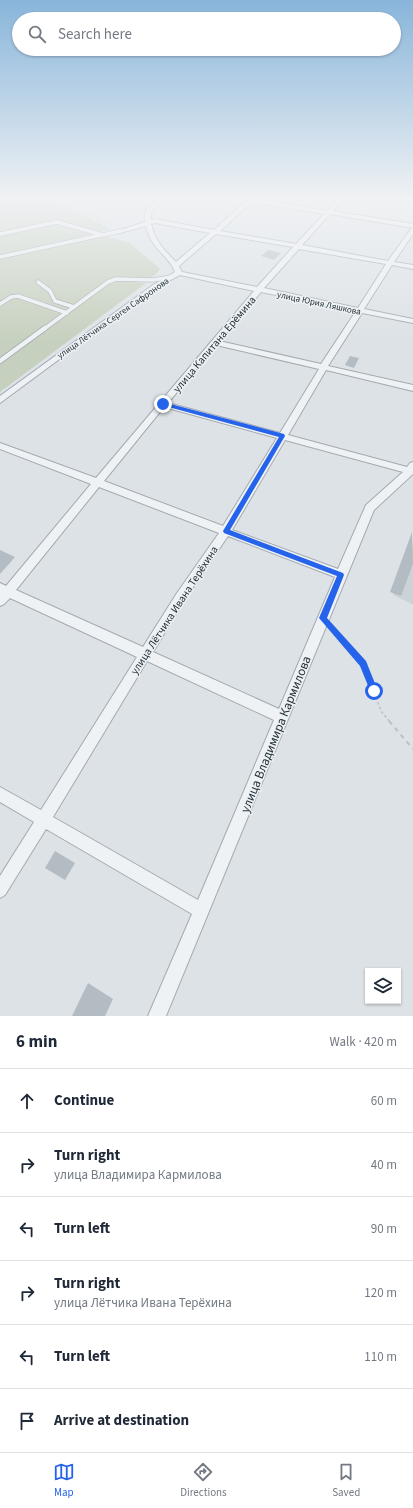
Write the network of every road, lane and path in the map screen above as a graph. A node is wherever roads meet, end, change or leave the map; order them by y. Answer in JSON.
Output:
{"nodes":[{"id":1,"x":45,"y":247,"type":"edge"},
{"id":2,"x":158,"y":247,"type":"edge"},
{"id":3,"x":198,"y":247,"type":"edge"},
{"id":4,"x":296,"y":247,"type":"edge"},
{"id":5,"x":305,"y":247,"type":"edge"},
{"id":6,"x":401,"y":247,"type":"edge"},
{"id":7,"x":0,"y":257,"type":"edge"},
{"id":8,"x":390,"y":263,"type":"junction"},
{"id":9,"x":413,"y":267,"type":"edge"},
{"id":10,"x":175,"y":272,"type":"junction"},
{"id":11,"x":38,"y":282,"type":"dead end"},
{"id":12,"x":260,"y":290,"type":"junction"},
{"id":13,"x":0,"y":304,"type":"edge"},
{"id":14,"x":74,"y":307,"type":"junction"},
{"id":15,"x":360,"y":311,"type":"junction"},
{"id":16,"x":67,"y":313,"type":"junction"},
{"id":17,"x":413,"y":321,"type":"edge"},
{"id":18,"x":214,"y":342,"type":"junction"},
{"id":19,"x":0,"y":361,"type":"edge"},
{"id":20,"x":324,"y":368,"type":"junction"},
{"id":21,"x":413,"y":388,"type":"edge"},
{"id":22,"x":0,"y":400,"type":"edge"},
{"id":23,"x":163,"y":404,"type":"junction"},
{"id":24,"x":282,"y":436,"type":"junction"},
{"id":25,"x":0,"y":446,"type":"edge"},
{"id":26,"x":412,"y":468,"type":"edge"},
{"id":27,"x":98,"y":483,"type":"junction"},
{"id":28,"x":226,"y":531,"type":"junction"},
{"id":29,"x":341,"y":575,"type":"junction"},
{"id":30,"x":3,"y":594,"type":"edge"},
{"id":31,"x":323,"y":618,"type":"junction"},
{"id":32,"x":145,"y":654,"type":"junction"},
{"id":33,"x":282,"y":716,"type":"junction"},
{"id":34,"x":413,"y":750,"type":"edge"},
{"id":35,"x":0,"y":794,"type":"edge"},
{"id":36,"x":43,"y":819,"type":"junction"},
{"id":37,"x":0,"y":890,"type":"edge"},
{"id":38,"x":202,"y":911,"type":"junction"},
{"id":39,"x":157,"y":1016,"type":"edge"}],
"edges":[{"from":1,"to":7,"type":"lane"},
{"from":2,"to":10,"type":"street"},
{"from":3,"to":10,"type":"street","name":"улица Лётчика Сергея Сафронова"},
{"from":4,"to":12,"type":"street","name":"улица Капитана Ерёмина"},
{"from":5,"to":8,"type":"street"},
{"from":6,"to":8,"type":"street","name":"улица Лётчика Ивана Терёхина"},
{"from":8,"to":9,"type":"street"},
{"from":8,"to":15,"type":"street","name":"улица Лётчика Ивана Терёхина"},
{"from":10,"to":12,"type":"street","name":"улица Юрия Ляшкова"},
{"from":10,"to":14,"type":"lane"},
{"from":10,"to":22,"type":"street","name":"улица Лётчика Сергея Сафронова"},
{"from":11,"to":14,"type":"lane"},
{"from":12,"to":15,"type":"street","name":"улица Юрия Ляшкова"},
{"from":12,"to":18,"type":"street","name":"улица Капитана Ерёмина"},
{"from":13,"to":16,"type":"lane"},
{"from":14,"to":16,"type":"lane"},
{"from":15,"to":17,"type":"street","name":"улица Юрия Ляшкова"},
{"from":15,"to":20,"type":"street","name":"улица Лётчика Ивана Терёхина"},
{"from":16,"to":19,"type":"lane"},
{"from":18,"to":20,"type":"street"},
{"from":18,"to":23,"type":"street","name":"улица Капитана Ерёмина"},
{"from":20,"to":21,"type":"street"},
{"from":20,"to":24,"type":"street","name":"улица Лётчика Ивана Терёхина"},
{"from":23,"to":24,"type":"street"},
{"from":23,"to":27,"type":"street","name":"улица Капитана Ерёмина"},
{"from":24,"to":26,"type":"street"},
{"from":24,"to":28,"type":"street","name":"улица Лётчика Ивана Терёхина"},
{"from":25,"to":27,"type":"street"},
{"from":26,"to":29,"type":"street","name":"улица Владимира Кармилова"},
{"from":27,"to":28,"type":"street"},
{"from":27,"to":30,"type":"street","name":"улица Капитана Ерёмина"},
{"from":28,"to":29,"type":"street"},
{"from":28,"to":32,"type":"street","name":"улица Лётчика Ивана Терёхина"},
{"from":29,"to":31,"type":"street","name":"улица Владимира Кармилова"},
{"from":30,"to":32,"type":"street"},
{"from":31,"to":33,"type":"street","name":"улица Владимира Кармилова"},
{"from":31,"to":34,"type":"path"},
{"from":32,"to":33,"type":"street"},
{"from":32,"to":36,"type":"street","name":"улица Лётчика Ивана Терёхина"},
{"from":33,"to":38,"type":"street","name":"улица Владимира Кармилова"},
{"from":35,"to":36,"type":"street"},
{"from":36,"to":37,"type":"street","name":"улица Лётчика Ивана Терёхина"},
{"from":36,"to":38,"type":"street"},
{"from":38,"to":39,"type":"street","name":"улица Владимира Кармилова"}]}
